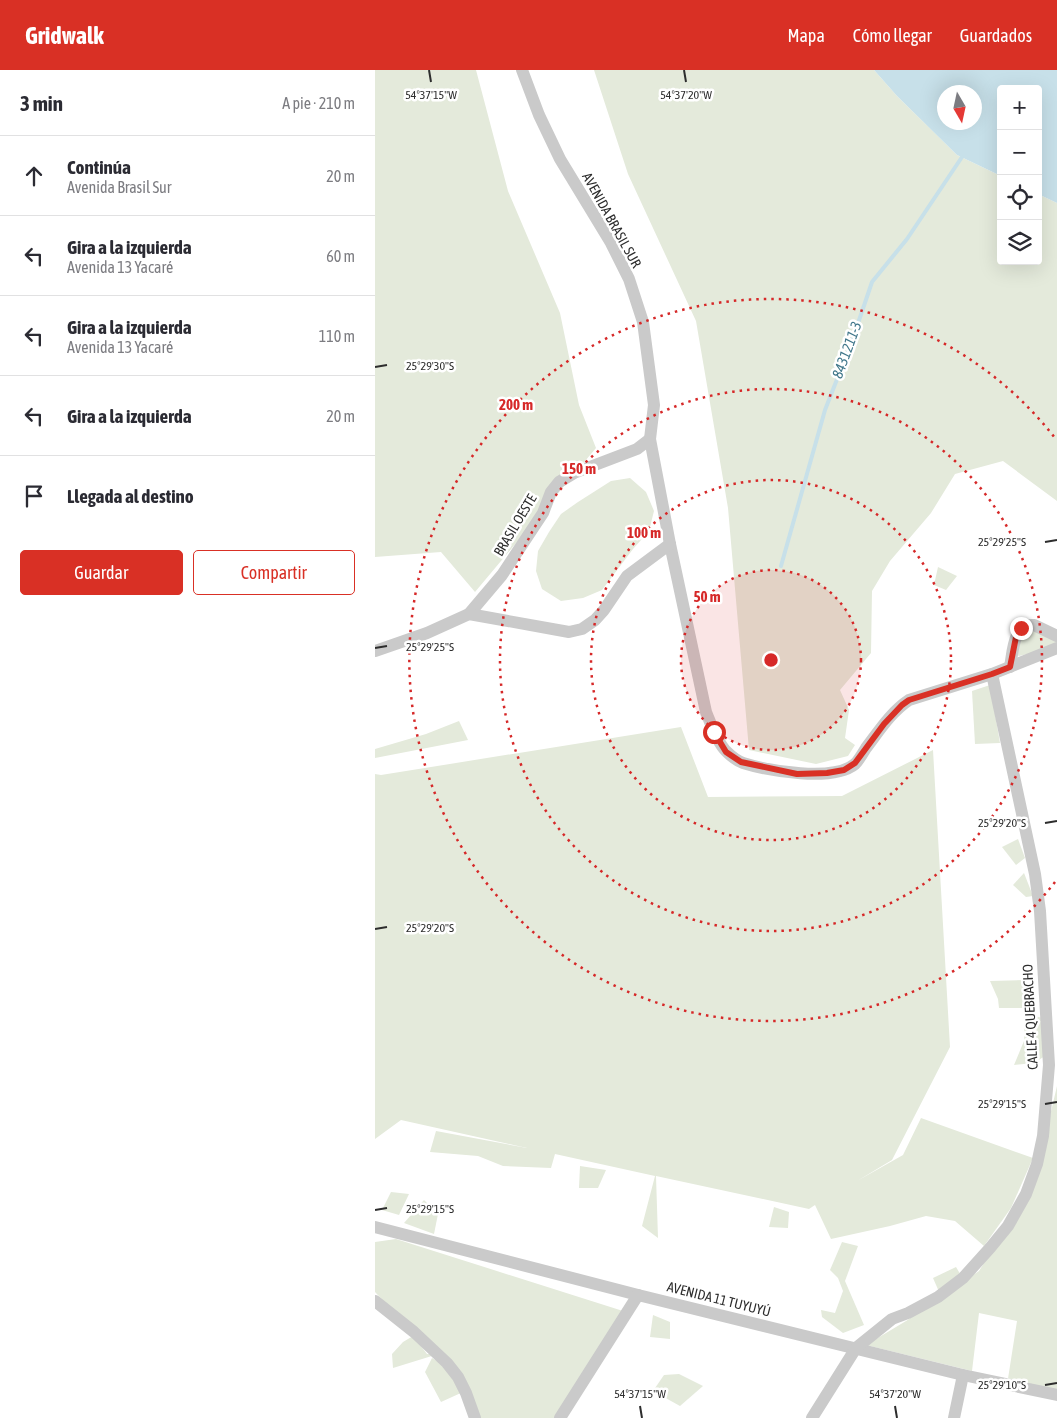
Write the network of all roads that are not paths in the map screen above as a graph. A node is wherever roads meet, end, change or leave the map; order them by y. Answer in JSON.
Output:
{"nodes":[{"id":1,"x":522,"y":70,"type":"edge"},
{"id":2,"x":650,"y":439,"type":"junction"},
{"id":3,"x":670,"y":544,"type":"junction"},
{"id":4,"x":469,"y":614,"type":"junction"},
{"id":5,"x":1057,"y":636,"type":"edge"},
{"id":6,"x":1057,"y":648,"type":"edge"},
{"id":7,"x":375,"y":651,"type":"edge"},
{"id":8,"x":1010,"y":667,"type":"junction"},
{"id":9,"x":992,"y":674,"type":"junction"},
{"id":10,"x":1053,"y":1066,"type":"edge"},
{"id":11,"x":375,"y":1227,"type":"edge"},
{"id":12,"x":638,"y":1295,"type":"junction"},
{"id":13,"x":375,"y":1301,"type":"edge"},
{"id":14,"x":856,"y":1348,"type":"junction"},
{"id":15,"x":963,"y":1375,"type":"junction"},
{"id":16,"x":1057,"y":1395,"type":"edge"},
{"id":17,"x":475,"y":1418,"type":"edge"},
{"id":18,"x":560,"y":1418,"type":"edge"},
{"id":19,"x":812,"y":1418,"type":"edge"},
{"id":20,"x":954,"y":1418,"type":"edge"}],
"edges":[{"from":1,"to":2,"type":"street","name":"AVENIDA BRASIL SUR"},
{"from":2,"to":3,"type":"street","name":"AVENIDA BRASIL SUR"},
{"from":2,"to":4,"type":"street","name":"BRASIL OESTE"},
{"from":3,"to":4,"type":"street"},
{"from":3,"to":9,"type":"street","name":"AVENIDA BRASIL SUR"},
{"from":4,"to":7,"type":"street","name":"BRASIL OESTE"},
{"from":5,"to":8,"type":"street"},
{"from":6,"to":8,"type":"street"},
{"from":8,"to":9,"type":"street"},
{"from":9,"to":10,"type":"street","name":"CALLE 4 QUEBRACHO"},
{"from":10,"to":14,"type":"street","name":"CALLE 4 QUEBRACHO"},
{"from":11,"to":12,"type":"street","name":"AVENIDA 11 TUYUYÚ"},
{"from":12,"to":14,"type":"street","name":"AVENIDA 11 TUYUYÚ"},
{"from":12,"to":18,"type":"street"},
{"from":13,"to":17,"type":"street"},
{"from":14,"to":15,"type":"street","name":"AVENIDA 11 TUYUYÚ"},
{"from":14,"to":19,"type":"street","name":"CALLE 4 QUEBRACHO"},
{"from":15,"to":16,"type":"street","name":"AVENIDA 11 TUYUYÚ"},
{"from":15,"to":20,"type":"street"}]}
